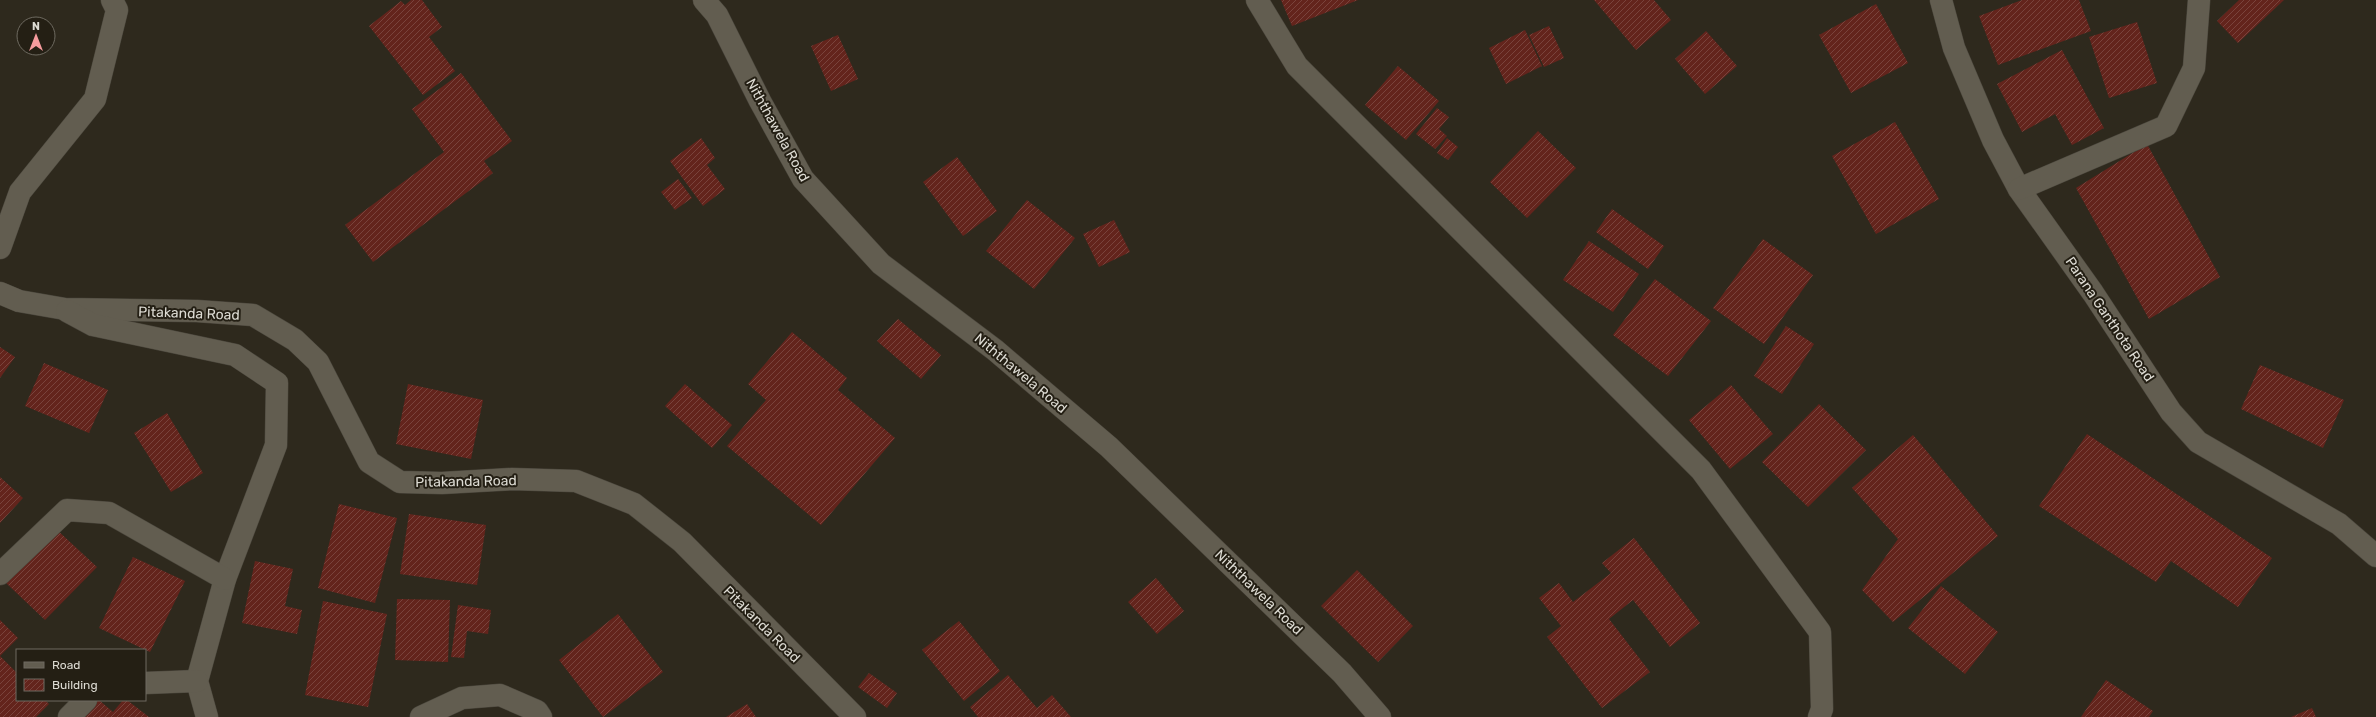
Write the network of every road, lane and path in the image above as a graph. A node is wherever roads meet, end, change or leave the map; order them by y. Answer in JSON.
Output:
{"nodes":[{"id":1,"x":112,"y":0,"type":"edge"},
{"id":2,"x":704,"y":0,"type":"edge"},
{"id":3,"x":1257,"y":0,"type":"edge"},
{"id":4,"x":1941,"y":0,"type":"edge"},
{"id":5,"x":2199,"y":0,"type":"edge"},
{"id":6,"x":2019,"y":189,"type":"junction"},
{"id":7,"x":0,"y":248,"type":"edge"},
{"id":8,"x":0,"y":293,"type":"edge"},
{"id":9,"x":65,"y":309,"type":"junction"},
{"id":10,"x":2373,"y":550,"type":"edge"},
{"id":11,"x":0,"y":574,"type":"edge"},
{"id":12,"x":225,"y":579,"type":"junction"},
{"id":13,"x":197,"y":681,"type":"junction"},
{"id":14,"x":146,"y":683,"type":"edge"},
{"id":15,"x":85,"y":701,"type":"edge"},
{"id":16,"x":69,"y":717,"type":"edge"},
{"id":17,"x":207,"y":717,"type":"edge"},
{"id":18,"x":421,"y":717,"type":"edge"},
{"id":19,"x":541,"y":717,"type":"edge"},
{"id":20,"x":855,"y":717,"type":"edge"},
{"id":21,"x":1380,"y":717,"type":"edge"},
{"id":22,"x":1819,"y":717,"type":"edge"}],
"edges":[{"from":1,"to":7,"type":"street"},
{"from":2,"to":21,"type":"street","name":"Niththawela Road"},
{"from":3,"to":22,"type":"street"},
{"from":4,"to":6,"type":"street","name":"Parana Ganthota Road"},
{"from":5,"to":6,"type":"street"},
{"from":6,"to":10,"type":"street","name":"Parana Ganthota Road"},
{"from":8,"to":9,"type":"street","name":"Pitakanda Road"},
{"from":9,"to":12,"type":"street"},
{"from":9,"to":20,"type":"street","name":"Pitakanda Road"},
{"from":11,"to":12,"type":"street"},
{"from":12,"to":13,"type":"street"},
{"from":13,"to":14,"type":"street"},
{"from":13,"to":17,"type":"street"},
{"from":15,"to":16,"type":"street"},
{"from":18,"to":19,"type":"street"}]}
